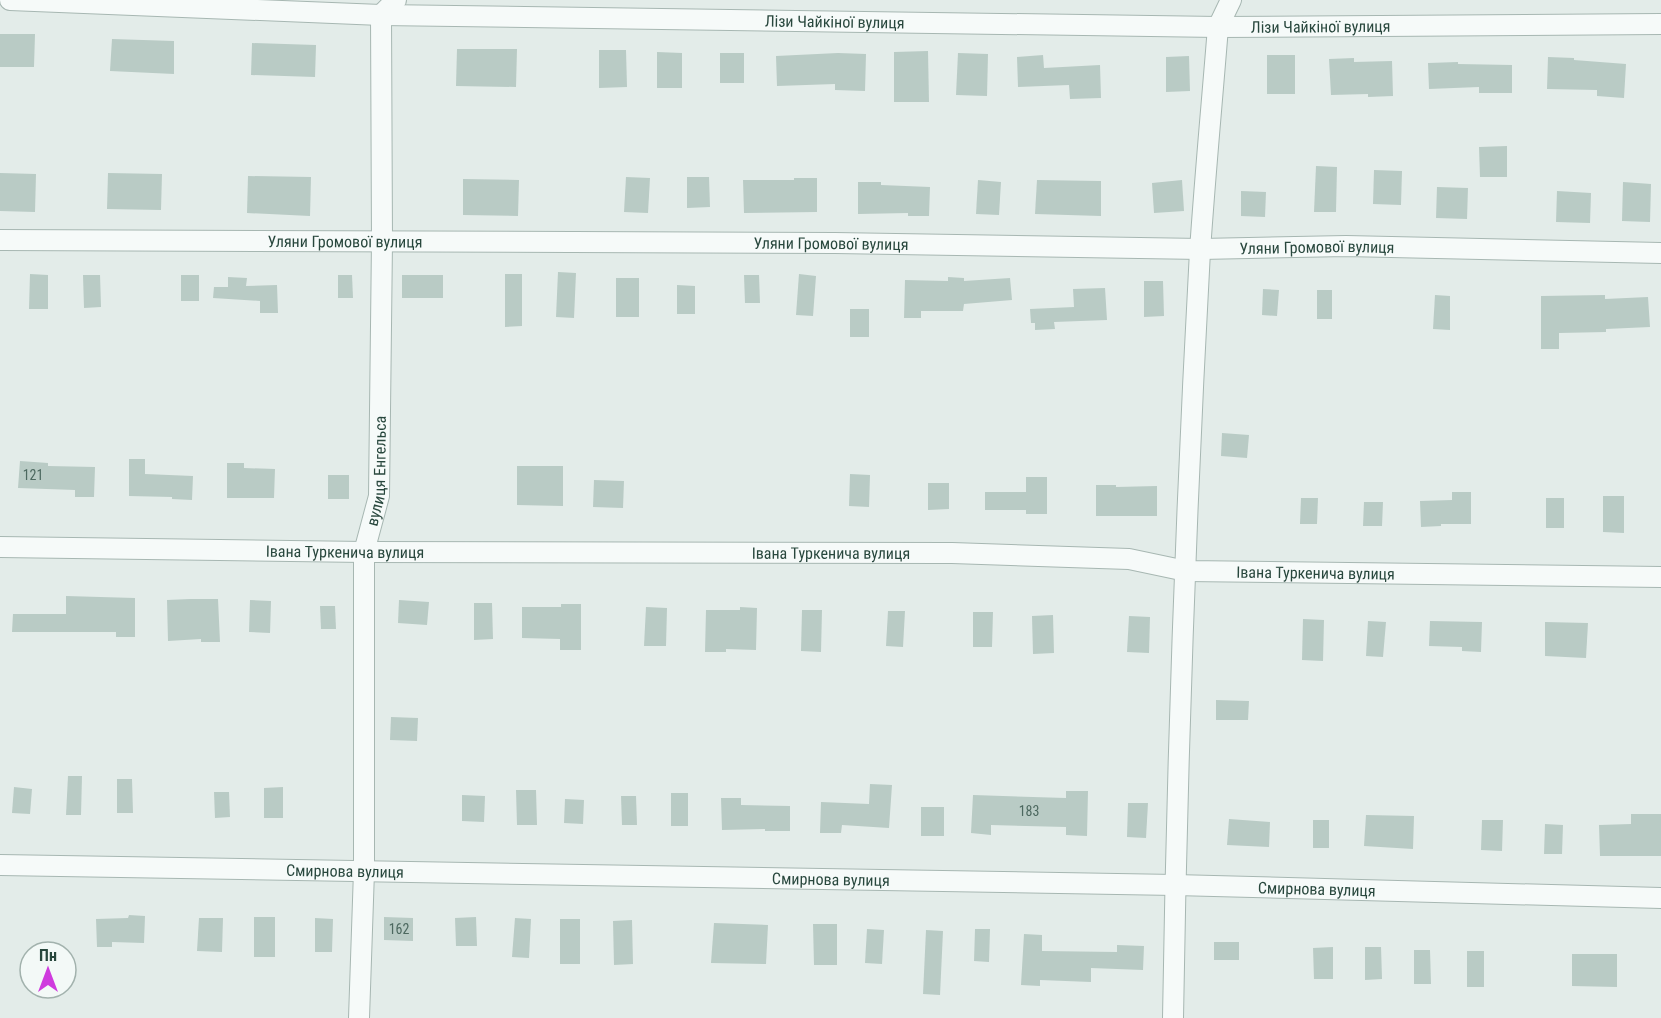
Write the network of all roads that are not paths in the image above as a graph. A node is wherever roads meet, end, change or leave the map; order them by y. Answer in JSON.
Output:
{"nodes":[{"id":1,"x":10,"y":0,"type":"edge"},
{"id":2,"x":396,"y":0,"type":"edge"},
{"id":3,"x":1231,"y":0,"type":"edge"},
{"id":4,"x":381,"y":15,"type":"junction"},
{"id":5,"x":1661,"y":24,"type":"edge"},
{"id":6,"x":1218,"y":27,"type":"junction"},
{"id":7,"x":0,"y":240,"type":"edge"},
{"id":8,"x":382,"y":241,"type":"junction"},
{"id":9,"x":1201,"y":249,"type":"junction"},
{"id":10,"x":1661,"y":253,"type":"edge"},
{"id":11,"x":0,"y":547,"type":"edge"},
{"id":12,"x":364,"y":552,"type":"junction"},
{"id":13,"x":1186,"y":571,"type":"junction"},
{"id":14,"x":1661,"y":577,"type":"edge"},
{"id":15,"x":0,"y":865,"type":"edge"},
{"id":16,"x":364,"y":871,"type":"junction"},
{"id":17,"x":1175,"y":885,"type":"junction"},
{"id":18,"x":1661,"y":897,"type":"edge"},
{"id":19,"x":359,"y":1018,"type":"edge"},
{"id":20,"x":1173,"y":1018,"type":"edge"}],
"edges":[{"from":1,"to":4,"type":"street","name":"Лізи Чайкіної вулиця"},
{"from":2,"to":4,"type":"street"},
{"from":3,"to":6,"type":"street"},
{"from":4,"to":6,"type":"street","name":"Лізи Чайкіної вулиця"},
{"from":4,"to":8,"type":"street","name":"вулиця Енгельса"},
{"from":5,"to":6,"type":"street","name":"Лізи Чайкіної вулиця"},
{"from":6,"to":9,"type":"street"},
{"from":7,"to":8,"type":"street","name":"Уляни Громової вулиця"},
{"from":8,"to":9,"type":"street","name":"Уляни Громової вулиця"},
{"from":8,"to":12,"type":"street","name":"вулиця Енгельса"},
{"from":9,"to":10,"type":"street","name":"Уляни Громової вулиця"},
{"from":9,"to":13,"type":"street"},
{"from":11,"to":12,"type":"street","name":"Івана Туркенича вулиця"},
{"from":12,"to":13,"type":"street","name":"Івана Туркенича вулиця"},
{"from":12,"to":16,"type":"street","name":"вулиця Енгельса"},
{"from":13,"to":14,"type":"street","name":"Івана Туркенича вулиця"},
{"from":13,"to":17,"type":"street"},
{"from":15,"to":16,"type":"street","name":"Смирнова вулиця"},
{"from":16,"to":17,"type":"street","name":"Смирнова вулиця"},
{"from":16,"to":19,"type":"street","name":"вулиця Енгельса"},
{"from":17,"to":18,"type":"street","name":"Смирнова вулиця"},
{"from":17,"to":20,"type":"street"}]}
